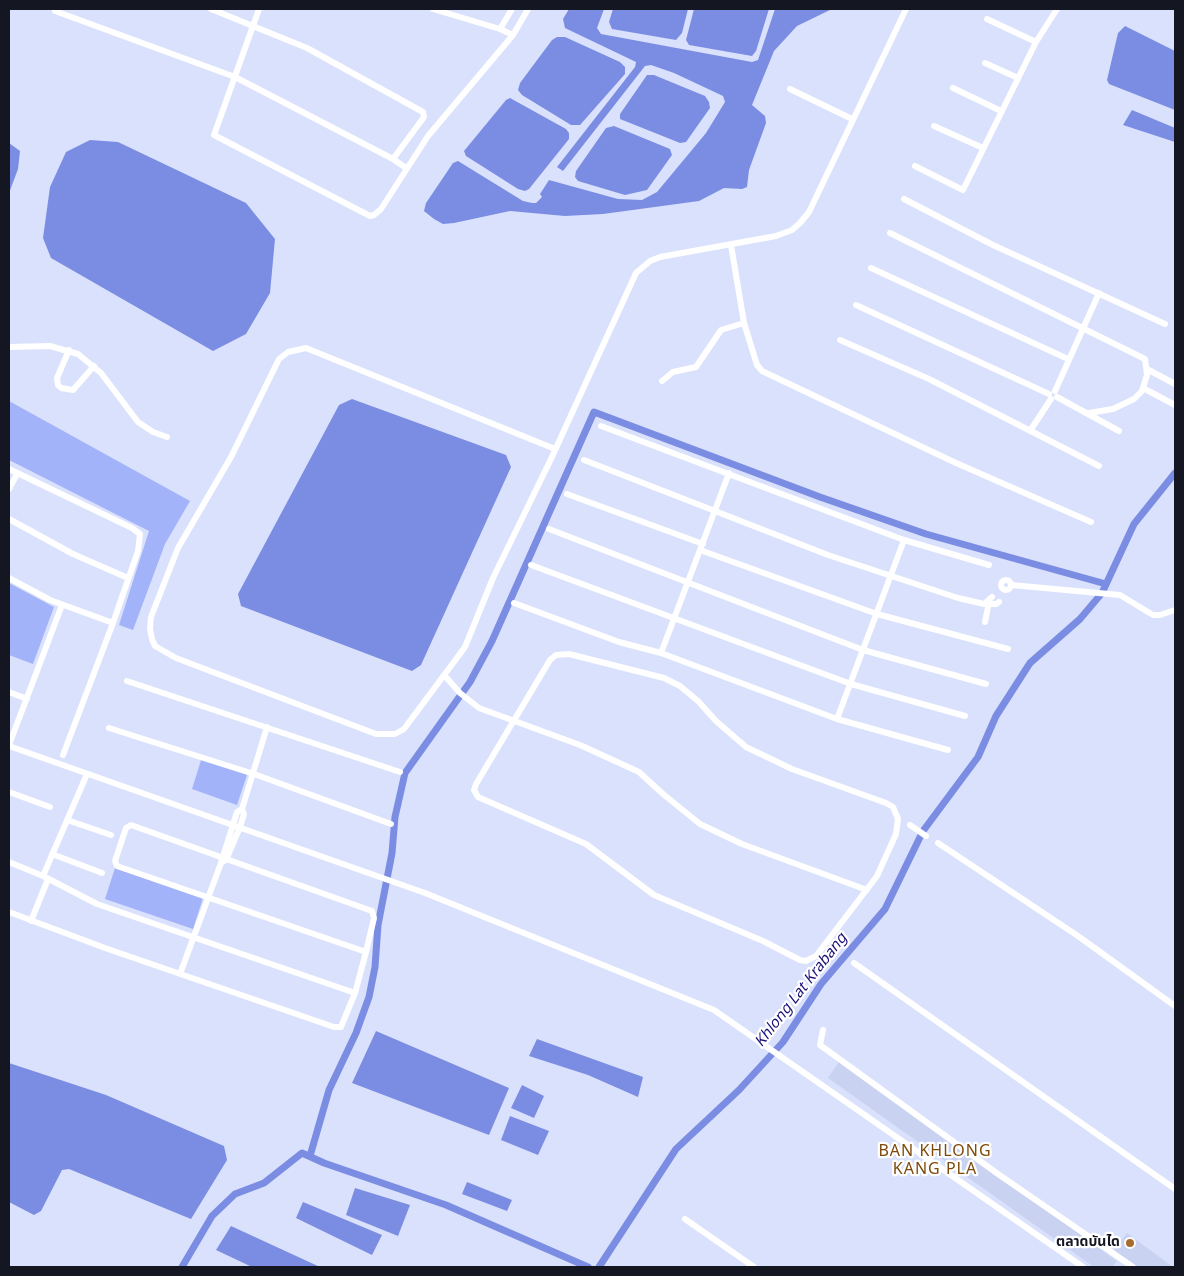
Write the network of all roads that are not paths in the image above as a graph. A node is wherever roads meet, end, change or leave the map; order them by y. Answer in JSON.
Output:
{"nodes":[{"id":1,"x":211,"y":9,"type":"edge"},
{"id":2,"x":259,"y":9,"type":"edge"},
{"id":3,"x":433,"y":9,"type":"edge"},
{"id":4,"x":512,"y":9,"type":"edge"},
{"id":5,"x":528,"y":9,"type":"edge"},
{"id":6,"x":906,"y":9,"type":"edge"},
{"id":7,"x":1057,"y":9,"type":"edge"},
{"id":8,"x":55,"y":11,"type":"dead end"},
{"id":9,"x":987,"y":19,"type":"dead end"},
{"id":10,"x":252,"y":25,"type":"junction"},
{"id":11,"x":500,"y":29,"type":"junction"},
{"id":12,"x":513,"y":35,"type":"junction"},
{"id":13,"x":1036,"y":42,"type":"junction"},
{"id":14,"x":985,"y":62,"type":"dead end"},
{"id":15,"x":235,"y":77,"type":"junction"},
{"id":16,"x":1018,"y":78,"type":"junction"},
{"id":17,"x":953,"y":88,"type":"dead end"},
{"id":18,"x":790,"y":89,"type":"dead end"},
{"id":19,"x":1001,"y":111,"type":"junction"},
{"id":20,"x":852,"y":119,"type":"junction"},
{"id":21,"x":934,"y":126,"type":"dead end"},
{"id":22,"x":983,"y":148,"type":"junction"},
{"id":23,"x":393,"y":159,"type":"junction"},
{"id":24,"x":915,"y":166,"type":"dead end"},
{"id":25,"x":406,"y":168,"type":"junction"},
{"id":26,"x":904,"y":199,"type":"dead end"},
{"id":27,"x":890,"y":233,"type":"dead end"},
{"id":28,"x":731,"y":245,"type":"junction"},
{"id":29,"x":870,"y":268,"type":"dead end"},
{"id":30,"x":1099,"y":293,"type":"junction"},
{"id":31,"x":856,"y":305,"type":"dead end"},
{"id":32,"x":744,"y":323,"type":"junction"},
{"id":33,"x":1166,"y":324,"type":"dead end"},
{"id":34,"x":1082,"y":328,"type":"junction"},
{"id":35,"x":840,"y":340,"type":"dead end"},
{"id":36,"x":9,"y":347,"type":"edge"},
{"id":37,"x":69,"y":350,"type":"junction"},
{"id":38,"x":1068,"y":359,"type":"junction"},
{"id":39,"x":94,"y":366,"type":"junction"},
{"id":40,"x":1147,"y":369,"type":"junction"},
{"id":41,"x":662,"y":381,"type":"dead end"},
{"id":42,"x":1175,"y":384,"type":"edge"},
{"id":43,"x":1143,"y":388,"type":"junction"},
{"id":44,"x":1053,"y":395,"type":"junction"},
{"id":45,"x":1175,"y":405,"type":"edge"},
{"id":46,"x":1089,"y":413,"type":"junction"},
{"id":47,"x":601,"y":426,"type":"dead end"},
{"id":48,"x":1030,"y":431,"type":"junction"},
{"id":49,"x":1119,"y":431,"type":"dead end"},
{"id":50,"x":167,"y":437,"type":"dead end"},
{"id":51,"x":555,"y":449,"type":"junction"},
{"id":52,"x":584,"y":460,"type":"dead end"},
{"id":53,"x":1100,"y":466,"type":"dead end"},
{"id":54,"x":9,"y":469,"type":"edge"},
{"id":55,"x":729,"y":473,"type":"junction"},
{"id":56,"x":17,"y":474,"type":"junction"},
{"id":57,"x":9,"y":489,"type":"edge"},
{"id":58,"x":567,"y":494,"type":"dead end"},
{"id":59,"x":715,"y":511,"type":"junction"},
{"id":60,"x":9,"y":519,"type":"edge"},
{"id":61,"x":1091,"y":522,"type":"dead end"},
{"id":62,"x":549,"y":529,"type":"dead end"},
{"id":63,"x":904,"y":540,"type":"junction"},
{"id":64,"x":701,"y":547,"type":"junction"},
{"id":65,"x":531,"y":565,"type":"dead end"},
{"id":66,"x":989,"y":565,"type":"dead end"},
{"id":67,"x":892,"y":576,"type":"junction"},
{"id":68,"x":9,"y":578,"type":"edge"},
{"id":69,"x":128,"y":578,"type":"junction"},
{"id":70,"x":688,"y":581,"type":"junction"},
{"id":71,"x":997,"y":596,"type":"junction"},
{"id":72,"x":514,"y":603,"type":"dead end"},
{"id":73,"x":62,"y":605,"type":"junction"},
{"id":74,"x":1175,"y":610,"type":"edge"},
{"id":75,"x":877,"y":614,"type":"junction"},
{"id":76,"x":674,"y":618,"type":"junction"},
{"id":77,"x":985,"y":622,"type":"dead end"},
{"id":78,"x":113,"y":623,"type":"junction"},
{"id":79,"x":1008,"y":649,"type":"dead end"},
{"id":80,"x":863,"y":650,"type":"junction"},
{"id":81,"x":660,"y":653,"type":"junction"},
{"id":82,"x":446,"y":676,"type":"junction"},
{"id":83,"x":127,"y":681,"type":"dead end"},
{"id":84,"x":851,"y":684,"type":"junction"},
{"id":85,"x":986,"y":684,"type":"dead end"},
{"id":86,"x":9,"y":692,"type":"edge"},
{"id":87,"x":27,"y":699,"type":"junction"},
{"id":88,"x":965,"y":716,"type":"dead end"},
{"id":89,"x":837,"y":719,"type":"junction"},
{"id":90,"x":514,"y":720,"type":"junction"},
{"id":91,"x":267,"y":726,"type":"junction"},
{"id":92,"x":109,"y":728,"type":"dead end"},
{"id":93,"x":9,"y":746,"type":"edge"},
{"id":94,"x":948,"y":750,"type":"dead end"},
{"id":95,"x":63,"y":755,"type":"dead end"},
{"id":96,"x":400,"y":772,"type":"dead end"},
{"id":97,"x":87,"y":774,"type":"junction"},
{"id":98,"x":254,"y":774,"type":"junction"},
{"id":99,"x":9,"y":792,"type":"edge"},
{"id":100,"x":50,"y":807,"type":"dead end"},
{"id":101,"x":242,"y":809,"type":"junction"},
{"id":102,"x":67,"y":820,"type":"junction"},
{"id":103,"x":391,"y":824,"type":"dead end"},
{"id":104,"x":232,"y":825,"type":"junction"},
{"id":105,"x":910,"y":825,"type":"dead end"},
{"id":106,"x":240,"y":827,"type":"junction"},
{"id":107,"x":111,"y":835,"type":"dead end"},
{"id":108,"x":926,"y":836,"type":"dead end"},
{"id":109,"x":938,"y":843,"type":"dead end"},
{"id":110,"x":52,"y":854,"type":"junction"},
{"id":111,"x":223,"y":860,"type":"junction"},
{"id":112,"x":9,"y":862,"type":"edge"},
{"id":113,"x":102,"y":873,"type":"dead end"},
{"id":114,"x":45,"y":878,"type":"junction"},
{"id":115,"x":867,"y":890,"type":"junction"},
{"id":116,"x":209,"y":896,"type":"junction"},
{"id":117,"x":9,"y":912,"type":"edge"},
{"id":118,"x":31,"y":921,"type":"junction"},
{"id":119,"x":193,"y":936,"type":"junction"},
{"id":120,"x":366,"y":952,"type":"junction"},
{"id":121,"x":854,"y":963,"type":"dead end"},
{"id":122,"x":180,"y":974,"type":"junction"},
{"id":123,"x":355,"y":993,"type":"junction"},
{"id":124,"x":1175,"y":1006,"type":"edge"},
{"id":125,"x":823,"y":1030,"type":"dead end"},
{"id":126,"x":1175,"y":1189,"type":"edge"},
{"id":127,"x":685,"y":1219,"type":"dead end"},
{"id":128,"x":754,"y":1267,"type":"edge"},
{"id":129,"x":1083,"y":1267,"type":"edge"},
{"id":130,"x":1133,"y":1267,"type":"edge"}],
"edges":[{"from":1,"to":10,"type":"street"},
{"from":2,"to":10,"type":"street"},
{"from":3,"to":11,"type":"street"},
{"from":4,"to":11,"type":"street"},
{"from":5,"to":12,"type":"street"},
{"from":6,"to":20,"type":"street"},
{"from":7,"to":13,"type":"street"},
{"from":8,"to":15,"type":"street"},
{"from":9,"to":13,"type":"street"},
{"from":10,"to":15,"type":"street"},
{"from":10,"to":23,"type":"street"},
{"from":11,"to":12,"type":"street"},
{"from":12,"to":25,"type":"street"},
{"from":13,"to":16,"type":"street"},
{"from":14,"to":16,"type":"street"},
{"from":15,"to":23,"type":"street"},
{"from":15,"to":25,"type":"street"},
{"from":16,"to":19,"type":"street"},
{"from":17,"to":19,"type":"street"},
{"from":18,"to":20,"type":"street"},
{"from":19,"to":22,"type":"street"},
{"from":20,"to":28,"type":"street"},
{"from":21,"to":22,"type":"street"},
{"from":22,"to":24,"type":"street"},
{"from":23,"to":25,"type":"street"},
{"from":26,"to":30,"type":"street"},
{"from":27,"to":34,"type":"street"},
{"from":28,"to":32,"type":"street"},
{"from":28,"to":51,"type":"street"},
{"from":29,"to":38,"type":"street"},
{"from":30,"to":33,"type":"street"},
{"from":30,"to":34,"type":"street"},
{"from":31,"to":44,"type":"street"},
{"from":32,"to":41,"type":"street"},
{"from":32,"to":61,"type":"street"},
{"from":34,"to":38,"type":"street"},
{"from":34,"to":40,"type":"street"},
{"from":35,"to":48,"type":"street"},
{"from":36,"to":37,"type":"street"},
{"from":37,"to":39,"type":"street"},
{"from":37,"to":39,"type":"street"},
{"from":38,"to":44,"type":"street"},
{"from":39,"to":50,"type":"street"},
{"from":40,"to":42,"type":"street"},
{"from":40,"to":43,"type":"street"},
{"from":43,"to":45,"type":"street"},
{"from":43,"to":46,"type":"street"},
{"from":44,"to":46,"type":"street"},
{"from":44,"to":48,"type":"street"},
{"from":46,"to":49,"type":"street"},
{"from":47,"to":55,"type":"street"},
{"from":48,"to":53,"type":"street"},
{"from":51,"to":82,"type":"street"},
{"from":51,"to":82,"type":"street"},
{"from":52,"to":59,"type":"street"},
{"from":54,"to":56,"type":"street"},
{"from":55,"to":59,"type":"street"},
{"from":55,"to":63,"type":"street"},
{"from":56,"to":57,"type":"street"},
{"from":56,"to":69,"type":"street"},
{"from":58,"to":64,"type":"street"},
{"from":59,"to":64,"type":"street"},
{"from":59,"to":67,"type":"street"},
{"from":60,"to":69,"type":"street"},
{"from":62,"to":70,"type":"street"},
{"from":63,"to":66,"type":"street"},
{"from":63,"to":67,"type":"street"},
{"from":64,"to":70,"type":"street"},
{"from":64,"to":75,"type":"street"},
{"from":65,"to":76,"type":"street"},
{"from":67,"to":71,"type":"street"},
{"from":67,"to":75,"type":"street"},
{"from":68,"to":73,"type":"street"},
{"from":69,"to":78,"type":"street"},
{"from":70,"to":76,"type":"street"},
{"from":70,"to":80,"type":"street"},
{"from":71,"to":74,"type":"street"},
{"from":71,"to":77,"type":"street"},
{"from":72,"to":81,"type":"street"},
{"from":73,"to":78,"type":"street"},
{"from":73,"to":87,"type":"street"},
{"from":75,"to":79,"type":"street"},
{"from":75,"to":80,"type":"street"},
{"from":76,"to":81,"type":"street"},
{"from":76,"to":84,"type":"street"},
{"from":78,"to":95,"type":"street"},
{"from":80,"to":84,"type":"street"},
{"from":80,"to":85,"type":"street"},
{"from":81,"to":89,"type":"street"},
{"from":82,"to":90,"type":"street"},
{"from":83,"to":91,"type":"street"},
{"from":84,"to":88,"type":"street"},
{"from":84,"to":89,"type":"street"},
{"from":86,"to":87,"type":"street"},
{"from":87,"to":93,"type":"street"},
{"from":89,"to":94,"type":"street"},
{"from":90,"to":115,"type":"street"},
{"from":90,"to":115,"type":"street"},
{"from":90,"to":115,"type":"street"},
{"from":91,"to":96,"type":"street"},
{"from":91,"to":98,"type":"street"},
{"from":92,"to":98,"type":"street"},
{"from":93,"to":97,"type":"street"},
{"from":97,"to":102,"type":"street"},
{"from":97,"to":104,"type":"street"},
{"from":98,"to":101,"type":"street"},
{"from":98,"to":103,"type":"street"},
{"from":99,"to":100,"type":"street"},
{"from":101,"to":104,"type":"street"},
{"from":101,"to":106,"type":"street"},
{"from":102,"to":107,"type":"street"},
{"from":102,"to":110,"type":"street"},
{"from":104,"to":106,"type":"street"},
{"from":104,"to":111,"type":"street"},
{"from":105,"to":108,"type":"street"},
{"from":106,"to":111,"type":"street"},
{"from":106,"to":129,"type":"street"},
{"from":109,"to":124,"type":"street"},
{"from":110,"to":113,"type":"street"},
{"from":110,"to":114,"type":"street"},
{"from":111,"to":116,"type":"street"},
{"from":111,"to":116,"type":"street"},
{"from":111,"to":120,"type":"street"},
{"from":112,"to":114,"type":"street"},
{"from":114,"to":118,"type":"street"},
{"from":114,"to":119,"type":"street"},
{"from":116,"to":119,"type":"street"},
{"from":116,"to":120,"type":"street"},
{"from":117,"to":118,"type":"street"},
{"from":118,"to":122,"type":"street"},
{"from":119,"to":122,"type":"street"},
{"from":119,"to":123,"type":"street"},
{"from":120,"to":123,"type":"street"},
{"from":121,"to":126,"type":"street"},
{"from":122,"to":123,"type":"street"},
{"from":125,"to":130,"type":"street"},
{"from":127,"to":128,"type":"street"}]}
